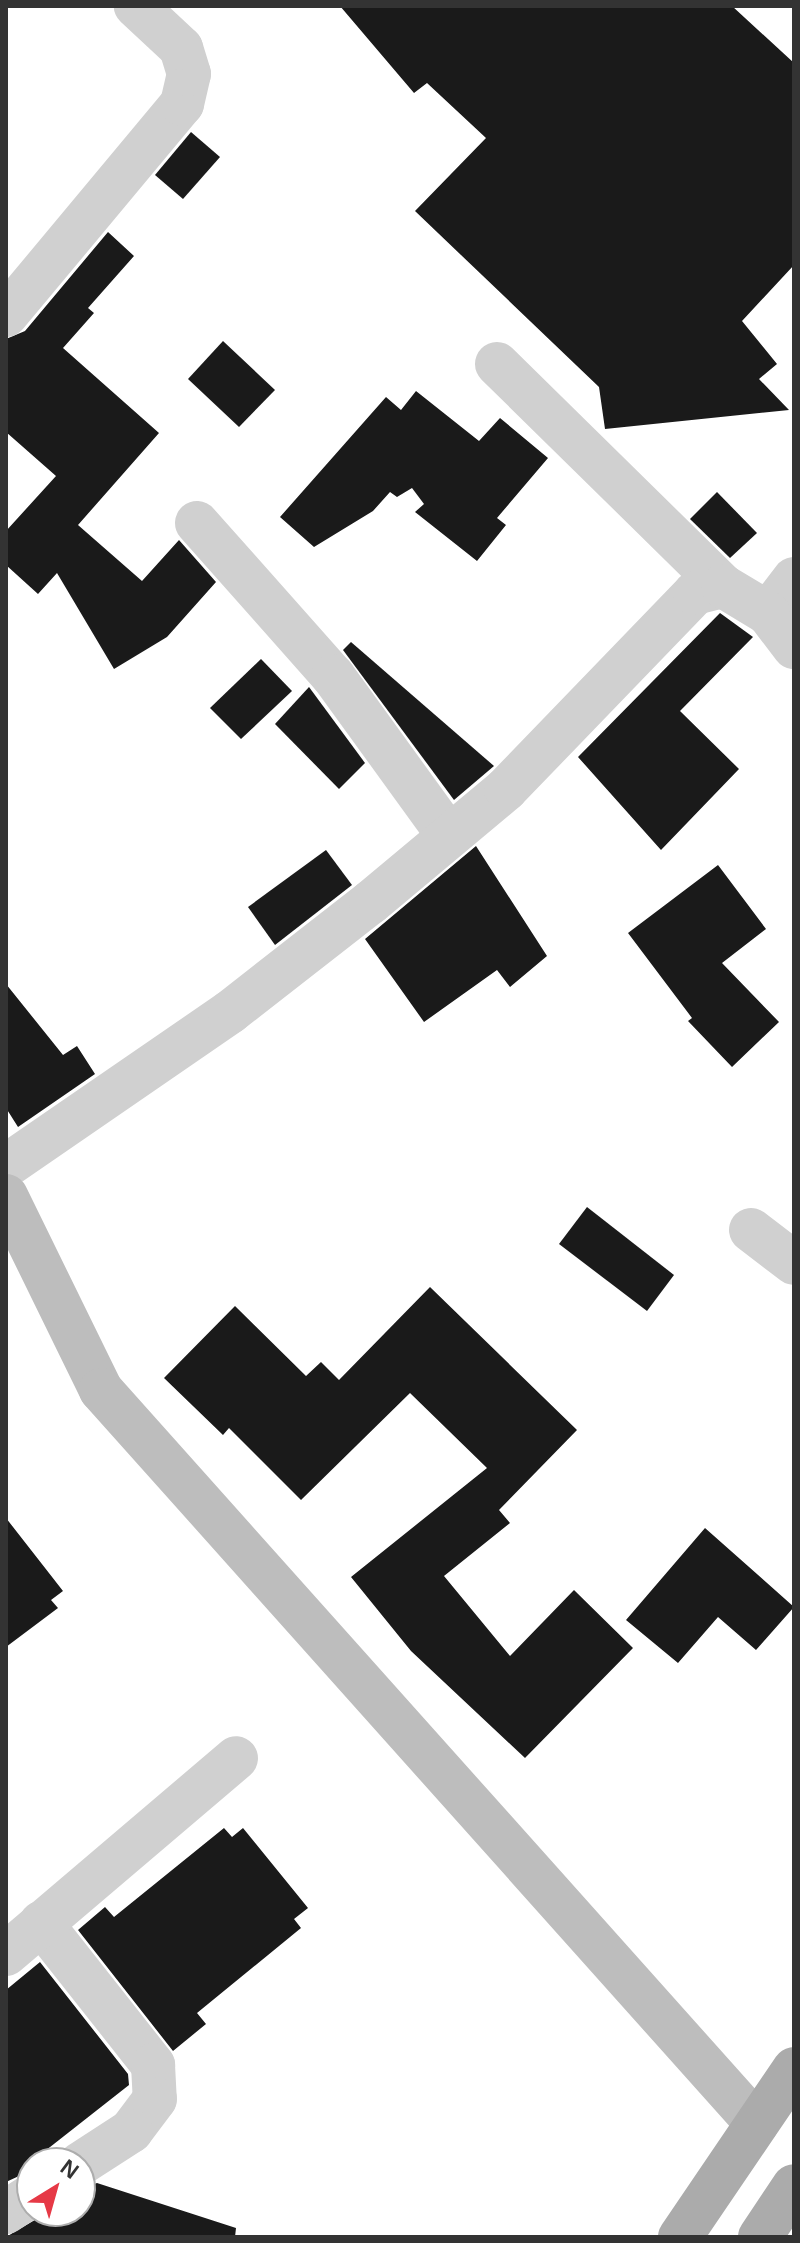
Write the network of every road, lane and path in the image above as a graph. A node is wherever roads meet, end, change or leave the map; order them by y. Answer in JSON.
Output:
{"nodes":[{"id":1,"x":136,"y":6,"type":"edge"},
{"id":2,"x":6,"y":315,"type":"edge"},
{"id":3,"x":497,"y":364,"type":"dead end"},
{"id":4,"x":197,"y":523,"type":"dead end"},
{"id":5,"x":723,"y":586,"type":"junction"},
{"id":6,"x":781,"y":596,"type":"edge"},
{"id":7,"x":794,"y":647,"type":"edge"},
{"id":8,"x":449,"y":836,"type":"junction"},
{"id":9,"x":6,"y":1166,"type":"edge"},
{"id":10,"x":6,"y":1196,"type":"edge"},
{"id":11,"x":751,"y":1230,"type":"dead end"},
{"id":12,"x":794,"y":1263,"type":"edge"},
{"id":13,"x":236,"y":1758,"type":"dead end"},
{"id":14,"x":41,"y":1923,"type":"junction"},
{"id":15,"x":6,"y":1954,"type":"edge"},
{"id":16,"x":794,"y":2069,"type":"edge"},
{"id":17,"x":757,"y":2124,"type":"junction"},
{"id":18,"x":96,"y":2154,"type":"edge"},
{"id":19,"x":794,"y":2186,"type":"edge"},
{"id":20,"x":680,"y":2237,"type":"edge"},
{"id":21,"x":760,"y":2237,"type":"edge"}],
"edges":[{"from":1,"to":2,"type":"street"},
{"from":3,"to":5,"type":"street"},
{"from":4,"to":8,"type":"street"},
{"from":5,"to":6,"type":"street"},
{"from":5,"to":8,"type":"street"},
{"from":6,"to":7,"type":"street"},
{"from":8,"to":9,"type":"street"},
{"from":10,"to":17,"type":"street"},
{"from":11,"to":12,"type":"street"},
{"from":13,"to":14,"type":"street"},
{"from":14,"to":15,"type":"street"},
{"from":14,"to":18,"type":"street"},
{"from":16,"to":17,"type":"main road"},
{"from":17,"to":20,"type":"main road"},
{"from":19,"to":21,"type":"main road"}]}
